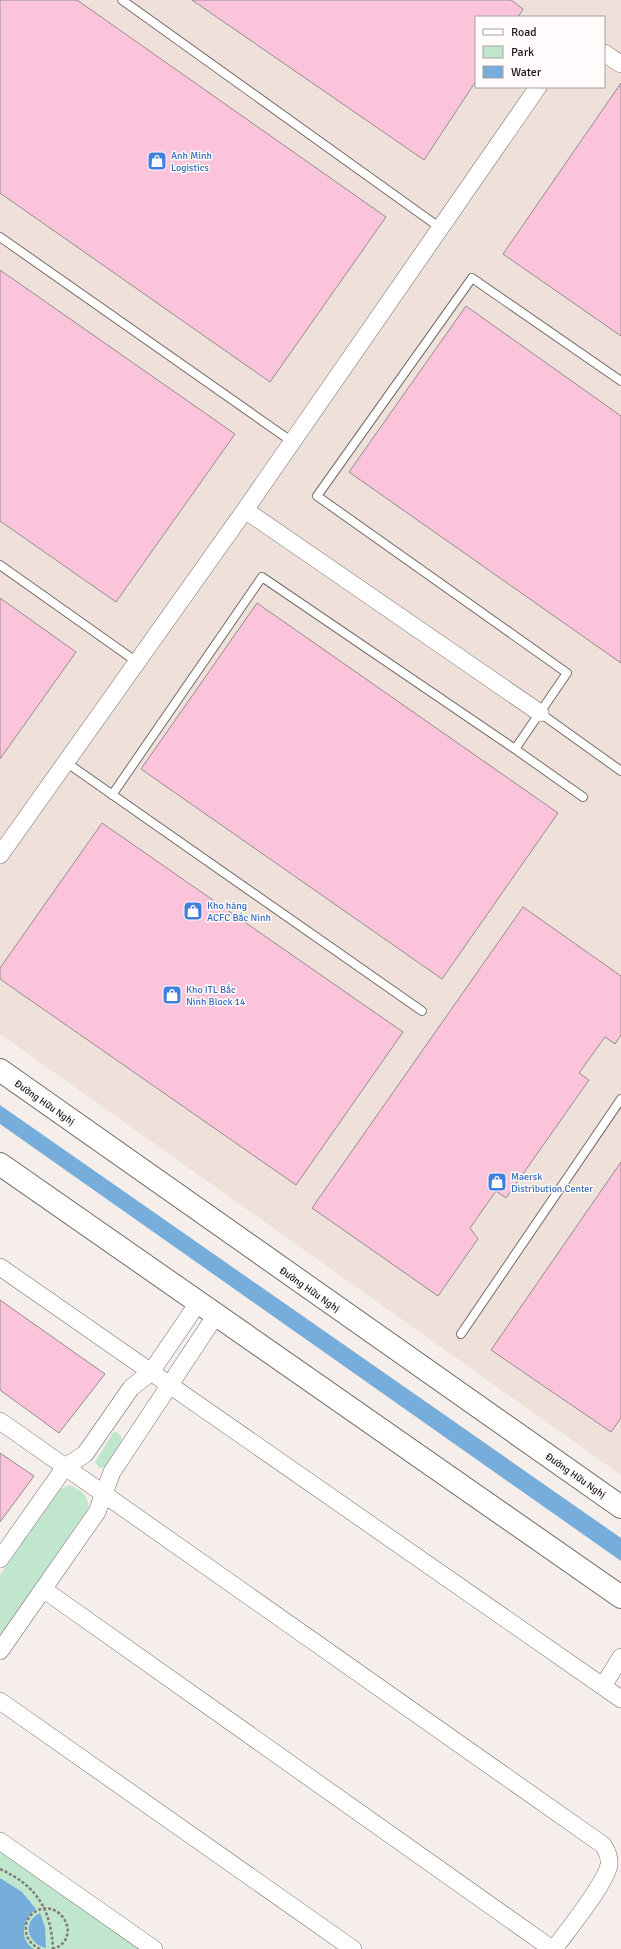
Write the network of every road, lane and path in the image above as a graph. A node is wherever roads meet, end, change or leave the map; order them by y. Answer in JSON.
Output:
{"nodes":[{"id":1,"x":122,"y":0,"type":"edge"},
{"id":2,"x":605,"y":54,"type":"edge"},
{"id":3,"x":621,"y":64,"type":"edge"},
{"id":4,"x":537,"y":88,"type":"edge"},
{"id":5,"x":439,"y":227,"type":"junction"},
{"id":6,"x":0,"y":237,"type":"edge"},
{"id":7,"x":621,"y":381,"type":"edge"},
{"id":8,"x":291,"y":442,"type":"junction"},
{"id":9,"x":245,"y":510,"type":"junction"},
{"id":10,"x":0,"y":565,"type":"edge"},
{"id":11,"x":137,"y":662,"type":"junction"},
{"id":12,"x":540,"y":713,"type":"junction"},
{"id":13,"x":515,"y":748,"type":"junction"},
{"id":14,"x":67,"y":763,"type":"junction"},
{"id":15,"x":621,"y":771,"type":"edge"},
{"id":16,"x":112,"y":795,"type":"junction"},
{"id":17,"x":582,"y":796,"type":"dead end"},
{"id":18,"x":0,"y":855,"type":"edge"},
{"id":19,"x":422,"y":1011,"type":"dead end"},
{"id":20,"x":0,"y":1070,"type":"edge"},
{"id":21,"x":621,"y":1099,"type":"edge"},
{"id":22,"x":0,"y":1164,"type":"edge"},
{"id":23,"x":0,"y":1267,"type":"edge"},
{"id":24,"x":198,"y":1303,"type":"junction"},
{"id":25,"x":216,"y":1315,"type":"junction"},
{"id":26,"x":461,"y":1334,"type":"dead end"},
{"id":27,"x":151,"y":1372,"type":"junction"},
{"id":28,"x":169,"y":1385,"type":"junction"},
{"id":29,"x":0,"y":1421,"type":"edge"},
{"id":30,"x":65,"y":1467,"type":"junction"},
{"id":31,"x":104,"y":1494,"type":"junction"},
{"id":32,"x":621,"y":1507,"type":"edge"},
{"id":33,"x":0,"y":1559,"type":"edge"},
{"id":34,"x":43,"y":1589,"type":"junction"},
{"id":35,"x":621,"y":1597,"type":"edge"},
{"id":36,"x":0,"y":1651,"type":"edge"},
{"id":37,"x":621,"y":1657,"type":"edge"},
{"id":38,"x":603,"y":1686,"type":"junction"},
{"id":39,"x":621,"y":1699,"type":"edge"},
{"id":40,"x":0,"y":1701,"type":"edge"},
{"id":41,"x":0,"y":1841,"type":"edge"},
{"id":42,"x":9,"y":1868,"type":"dead end"},
{"id":43,"x":0,"y":1869,"type":"edge"},
{"id":44,"x":6,"y":1872,"type":"junction"},
{"id":45,"x":45,"y":1908,"type":"junction"},
{"id":46,"x":40,"y":1949,"type":"edge"},
{"id":47,"x":53,"y":1949,"type":"edge"},
{"id":48,"x":154,"y":1949,"type":"edge"},
{"id":49,"x":353,"y":1949,"type":"edge"},
{"id":50,"x":553,"y":1949,"type":"edge"}],
"edges":[{"from":1,"to":5,"type":"lane"},
{"from":2,"to":3,"type":"street"},
{"from":4,"to":5,"type":"street"},
{"from":5,"to":8,"type":"street"},
{"from":6,"to":8,"type":"lane"},
{"from":7,"to":12,"type":"lane"},
{"from":8,"to":9,"type":"street"},
{"from":9,"to":11,"type":"street"},
{"from":9,"to":12,"type":"street"},
{"from":10,"to":11,"type":"lane"},
{"from":11,"to":14,"type":"street"},
{"from":12,"to":13,"type":"lane"},
{"from":12,"to":15,"type":"lane"},
{"from":13,"to":16,"type":"lane"},
{"from":13,"to":17,"type":"lane"},
{"from":14,"to":16,"type":"lane"},
{"from":14,"to":18,"type":"street"},
{"from":16,"to":19,"type":"lane"},
{"from":20,"to":32,"type":"main road","name":"Đường Hữu Nghị"},
{"from":21,"to":26,"type":"lane"},
{"from":22,"to":24,"type":"main road"},
{"from":23,"to":27,"type":"street"},
{"from":24,"to":25,"type":"main road"},
{"from":24,"to":27,"type":"street"},
{"from":25,"to":28,"type":"street"},
{"from":25,"to":35,"type":"main road"},
{"from":27,"to":28,"type":"street"},
{"from":27,"to":30,"type":"street"},
{"from":28,"to":31,"type":"street"},
{"from":28,"to":38,"type":"street"},
{"from":29,"to":30,"type":"street"},
{"from":30,"to":31,"type":"street"},
{"from":30,"to":33,"type":"street"},
{"from":31,"to":34,"type":"street"},
{"from":31,"to":50,"type":"street"},
{"from":34,"to":36,"type":"street"},
{"from":34,"to":50,"type":"street"},
{"from":37,"to":38,"type":"street"},
{"from":38,"to":39,"type":"street"},
{"from":40,"to":49,"type":"street"},
{"from":41,"to":48,"type":"street"},
{"from":42,"to":44,"type":"path"},
{"from":43,"to":44,"type":"path"},
{"from":44,"to":45,"type":"path"},
{"from":45,"to":46,"type":"path"},
{"from":45,"to":47,"type":"path"},
{"from":45,"to":47,"type":"path"}]}
